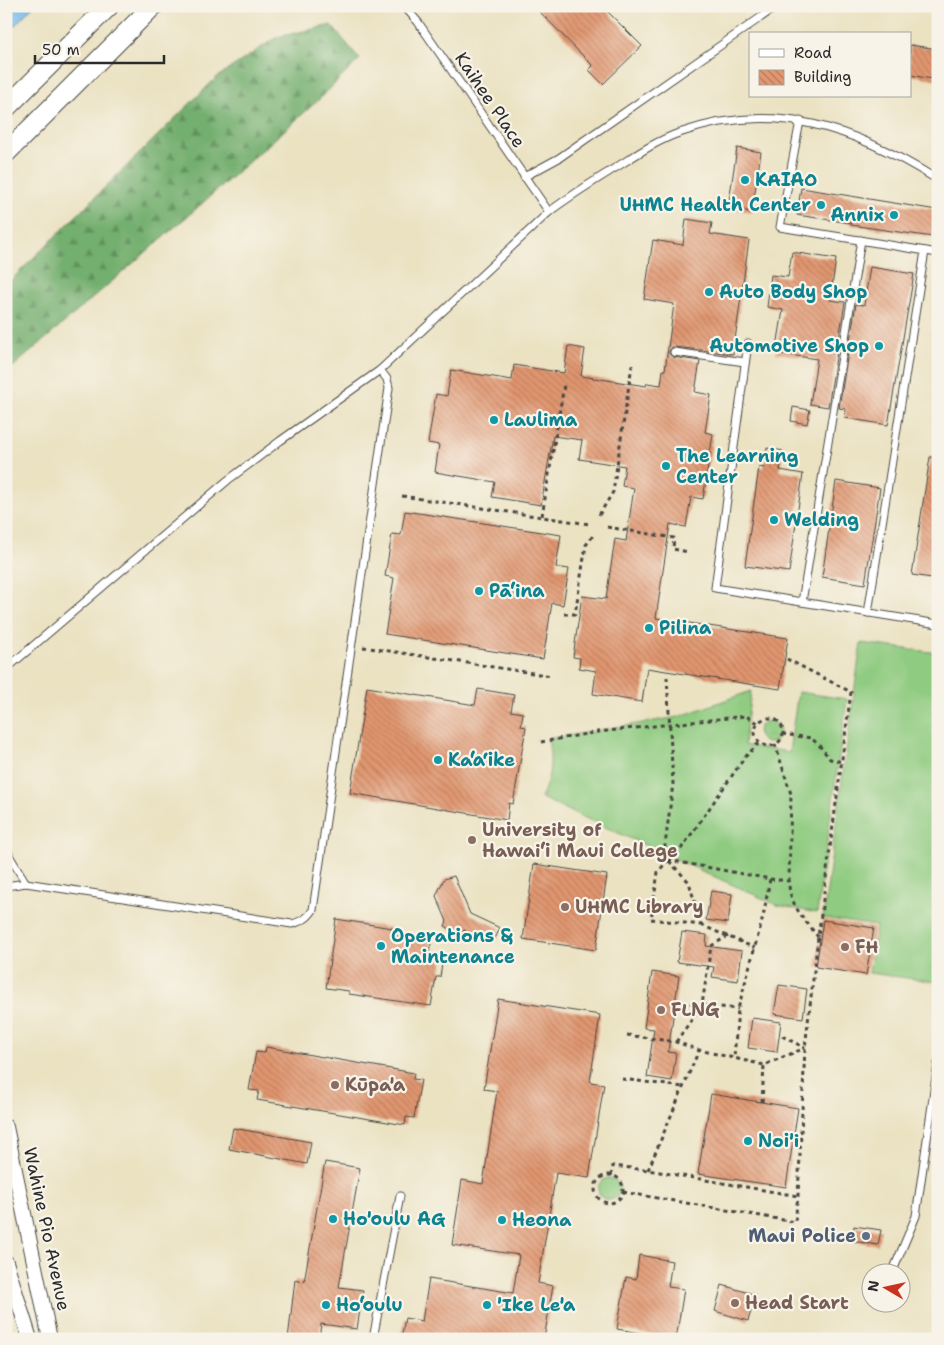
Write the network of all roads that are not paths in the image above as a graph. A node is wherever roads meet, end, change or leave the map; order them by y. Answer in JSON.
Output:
{"nodes":[{"id":1,"x":109,"y":6,"type":"edge"},
{"id":2,"x":153,"y":6,"type":"edge"},
{"id":3,"x":404,"y":6,"type":"edge"},
{"id":4,"x":778,"y":6,"type":"edge"},
{"id":5,"x":6,"y":108,"type":"edge"},
{"id":6,"x":800,"y":121,"type":"junction"},
{"id":7,"x":6,"y":153,"type":"edge"},
{"id":8,"x":524,"y":177,"type":"junction"},
{"id":9,"x":938,"y":180,"type":"edge"},
{"id":10,"x":549,"y":212,"type":"junction"},
{"id":11,"x":861,"y":240,"type":"junction"},
{"id":12,"x":925,"y":251,"type":"junction"},
{"id":13,"x":938,"y":253,"type":"edge"},
{"id":14,"x":748,"y":343,"type":"dead end"},
{"id":15,"x":674,"y":352,"type":"dead end"},
{"id":16,"x":745,"y":362,"type":"junction"},
{"id":17,"x":380,"y":370,"type":"junction"},
{"id":18,"x":802,"y":602,"type":"junction"},
{"id":19,"x":868,"y":613,"type":"junction"},
{"id":20,"x":938,"y":624,"type":"edge"},
{"id":21,"x":6,"y":669,"type":"edge"},
{"id":22,"x":6,"y":844,"type":"edge"},
{"id":23,"x":26,"y":883,"type":"junction"},
{"id":24,"x":6,"y":886,"type":"edge"},
{"id":25,"x":938,"y":1064,"type":"edge"},
{"id":26,"x":6,"y":1127,"type":"edge"},
{"id":27,"x":400,"y":1196,"type":"dead end"},
{"id":28,"x":6,"y":1262,"type":"edge"},
{"id":29,"x":897,"y":1262,"type":"edge"},
{"id":30,"x":30,"y":1339,"type":"edge"},
{"id":31,"x":50,"y":1339,"type":"edge"},
{"id":32,"x":373,"y":1339,"type":"edge"}],
"edges":[{"from":1,"to":5,"type":"main road"},
{"from":2,"to":7,"type":"main road"},
{"from":3,"to":8,"type":"lane","name":"Kaihee Place"},
{"from":4,"to":8,"type":"lane"},
{"from":6,"to":9,"type":"lane"},
{"from":6,"to":10,"type":"lane"},
{"from":6,"to":11,"type":"lane"},
{"from":8,"to":10,"type":"lane","name":"Kaihee Place"},
{"from":10,"to":17,"type":"lane"},
{"from":11,"to":12,"type":"lane"},
{"from":11,"to":18,"type":"lane"},
{"from":12,"to":13,"type":"lane"},
{"from":12,"to":19,"type":"lane"},
{"from":14,"to":16,"type":"lane"},
{"from":15,"to":16,"type":"lane"},
{"from":16,"to":18,"type":"lane"},
{"from":17,"to":21,"type":"lane"},
{"from":17,"to":23,"type":"lane"},
{"from":18,"to":19,"type":"lane"},
{"from":19,"to":20,"type":"lane"},
{"from":22,"to":23,"type":"lane"},
{"from":23,"to":24,"type":"lane"},
{"from":25,"to":29,"type":"lane"},
{"from":26,"to":31,"type":"street","name":"Wahine Pio Avenue"},
{"from":27,"to":32,"type":"lane"},
{"from":28,"to":30,"type":"street"}]}
